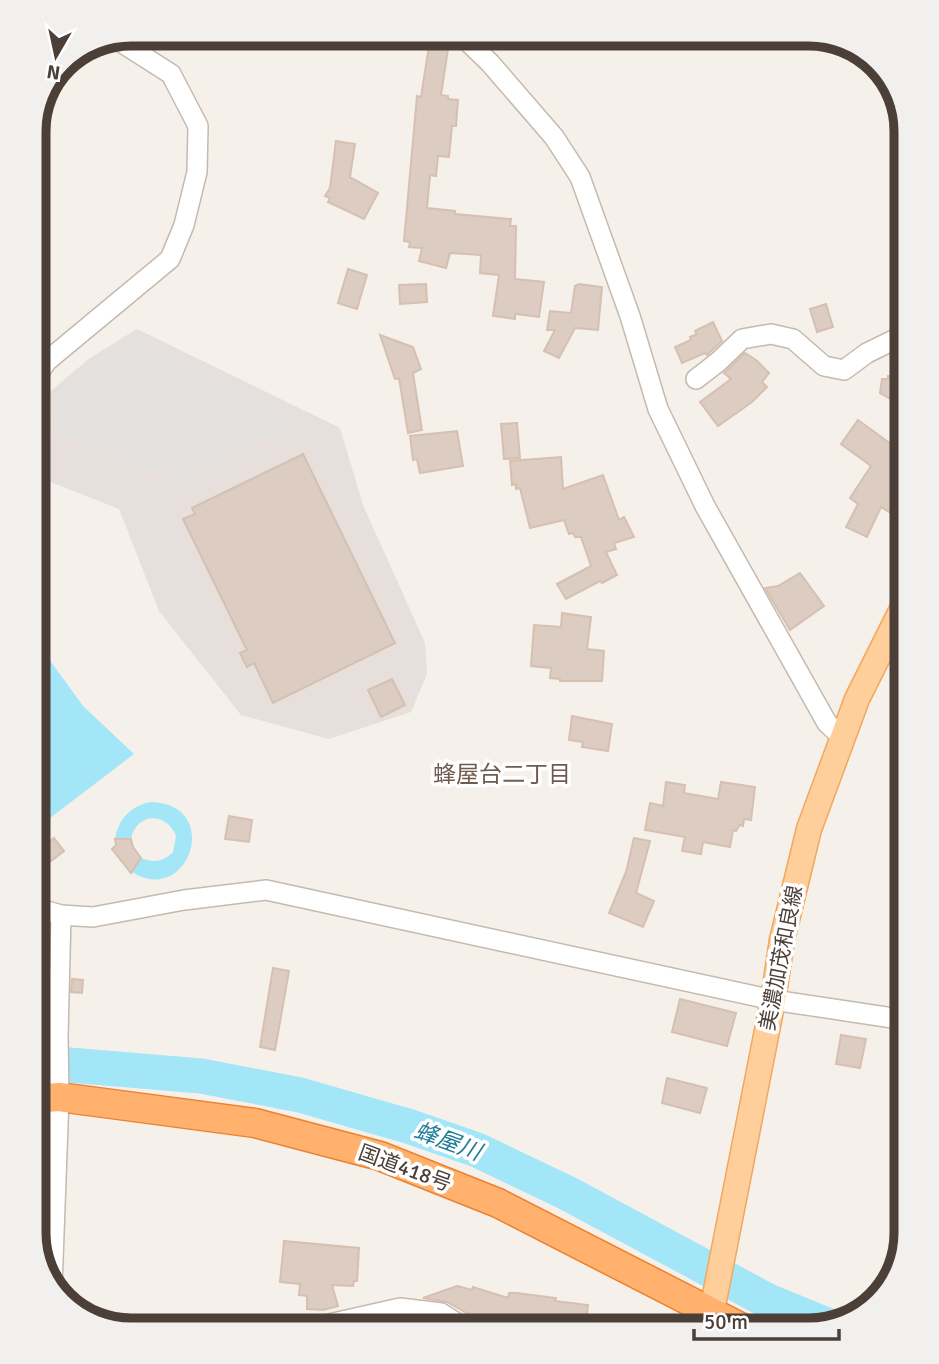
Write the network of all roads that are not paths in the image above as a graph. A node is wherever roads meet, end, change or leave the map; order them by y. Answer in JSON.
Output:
{"nodes":[{"id":1,"x":127,"y":46,"type":"edge"},
{"id":2,"x":472,"y":46,"type":"edge"},
{"id":3,"x":894,"y":340,"type":"edge"},
{"id":4,"x":46,"y":362,"type":"edge"},
{"id":5,"x":696,"y":379,"type":"dead end"},
{"id":6,"x":894,"y":625,"type":"edge"},
{"id":7,"x":843,"y":738,"type":"junction"},
{"id":8,"x":46,"y":910,"type":"edge"},
{"id":9,"x":61,"y":915,"type":"junction"},
{"id":10,"x":773,"y":1000,"type":"junction"},
{"id":11,"x":894,"y":1018,"type":"edge"},
{"id":12,"x":46,"y":1098,"type":"edge"},
{"id":13,"x":51,"y":1264,"type":"edge"},
{"id":14,"x":356,"y":1318,"type":"edge"},
{"id":15,"x":449,"y":1318,"type":"edge"},
{"id":16,"x":703,"y":1318,"type":"edge"},
{"id":17,"x":711,"y":1318,"type":"edge"}],
"edges":[{"from":1,"to":4,"type":"street"},
{"from":2,"to":7,"type":"street"},
{"from":3,"to":5,"type":"street"},
{"from":6,"to":7,"type":"main road","name":"美濃加茂和良線"},
{"from":7,"to":10,"type":"main road","name":"美濃加茂和良線"},
{"from":8,"to":9,"type":"street"},
{"from":9,"to":10,"type":"street"},
{"from":9,"to":12,"type":"street"},
{"from":10,"to":11,"type":"street"},
{"from":10,"to":17,"type":"main road","name":"美濃加茂和良線"},
{"from":12,"to":13,"type":"street"},
{"from":12,"to":16,"type":"highway","name":"国道418号"},
{"from":14,"to":15,"type":"street"}]}
